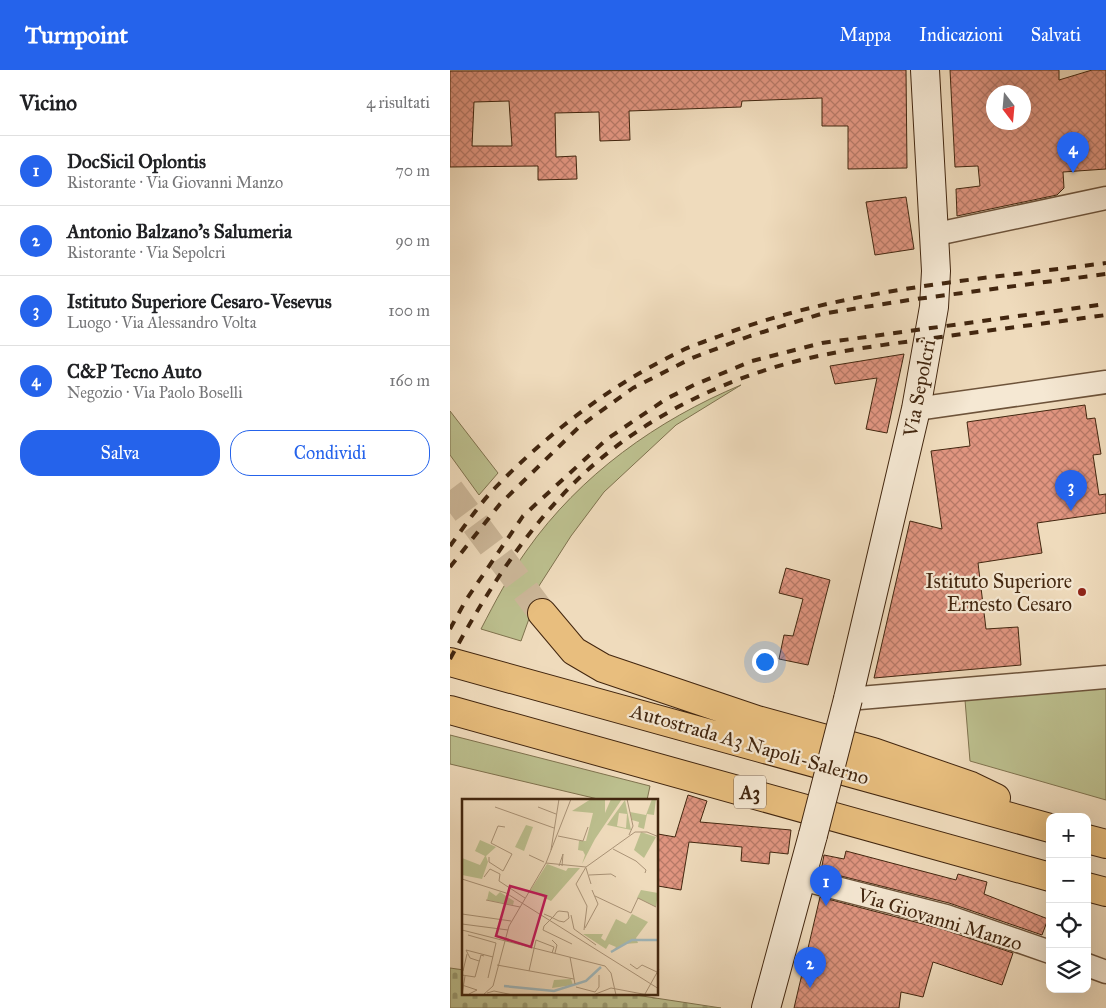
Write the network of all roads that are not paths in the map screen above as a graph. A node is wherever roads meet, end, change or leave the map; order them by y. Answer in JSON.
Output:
{"nodes":[{"id":1,"x":925,"y":70,"type":"edge"},
{"id":2,"x":1106,"y":198,"type":"edge"},
{"id":3,"x":932,"y":235,"type":"junction"},
{"id":4,"x":1106,"y":382,"type":"edge"},
{"id":5,"x":916,"y":408,"type":"junction"},
{"id":6,"x":542,"y":613,"type":"tunnel mouth"},
{"id":7,"x":450,"y":662,"type":"edge"},
{"id":8,"x":1106,"y":677,"type":"edge"},
{"id":9,"x":848,"y":699,"type":"junction"},
{"id":10,"x":450,"y":710,"type":"edge"},
{"id":11,"x":1046,"y":821,"type":"edge"},
{"id":12,"x":1046,"y":827,"type":"edge"},
{"id":13,"x":1091,"y":840,"type":"edge"},
{"id":14,"x":1106,"y":844,"type":"edge"},
{"id":15,"x":1046,"y":876,"type":"edge"},
{"id":16,"x":802,"y":879,"type":"junction"},
{"id":17,"x":1091,"y":888,"type":"edge"},
{"id":18,"x":1106,"y":892,"type":"edge"},
{"id":19,"x":1046,"y":951,"type":"edge"},
{"id":20,"x":1091,"y":966,"type":"edge"},
{"id":21,"x":1106,"y":972,"type":"edge"},
{"id":22,"x":766,"y":1008,"type":"edge"}],
"edges":[{"from":1,"to":3,"type":"street","name":"Via Sepolcri"},
{"from":2,"to":3,"type":"street"},
{"from":3,"to":5,"type":"street","name":"Via Sepolcri"},
{"from":4,"to":5,"type":"street"},
{"from":5,"to":9,"type":"street","name":"Via Sepolcri"},
{"from":6,"to":11,"type":"highway"},
{"from":7,"to":12,"type":"highway","name":"Autostrada A3 Napoli-Salerno","number":"A3"},
{"from":8,"to":9,"type":"street"},
{"from":9,"to":16,"type":"street","name":"Via Sepolcri","bridge":true},
{"from":10,"to":15,"type":"highway","number":"A3"},
{"from":13,"to":14,"type":"highway"},
{"from":16,"to":19,"type":"street","name":"Via Giovanni Manzo"},
{"from":16,"to":22,"type":"street","name":"Via Sepolcri"},
{"from":17,"to":18,"type":"highway"},
{"from":20,"to":21,"type":"street"}]}
